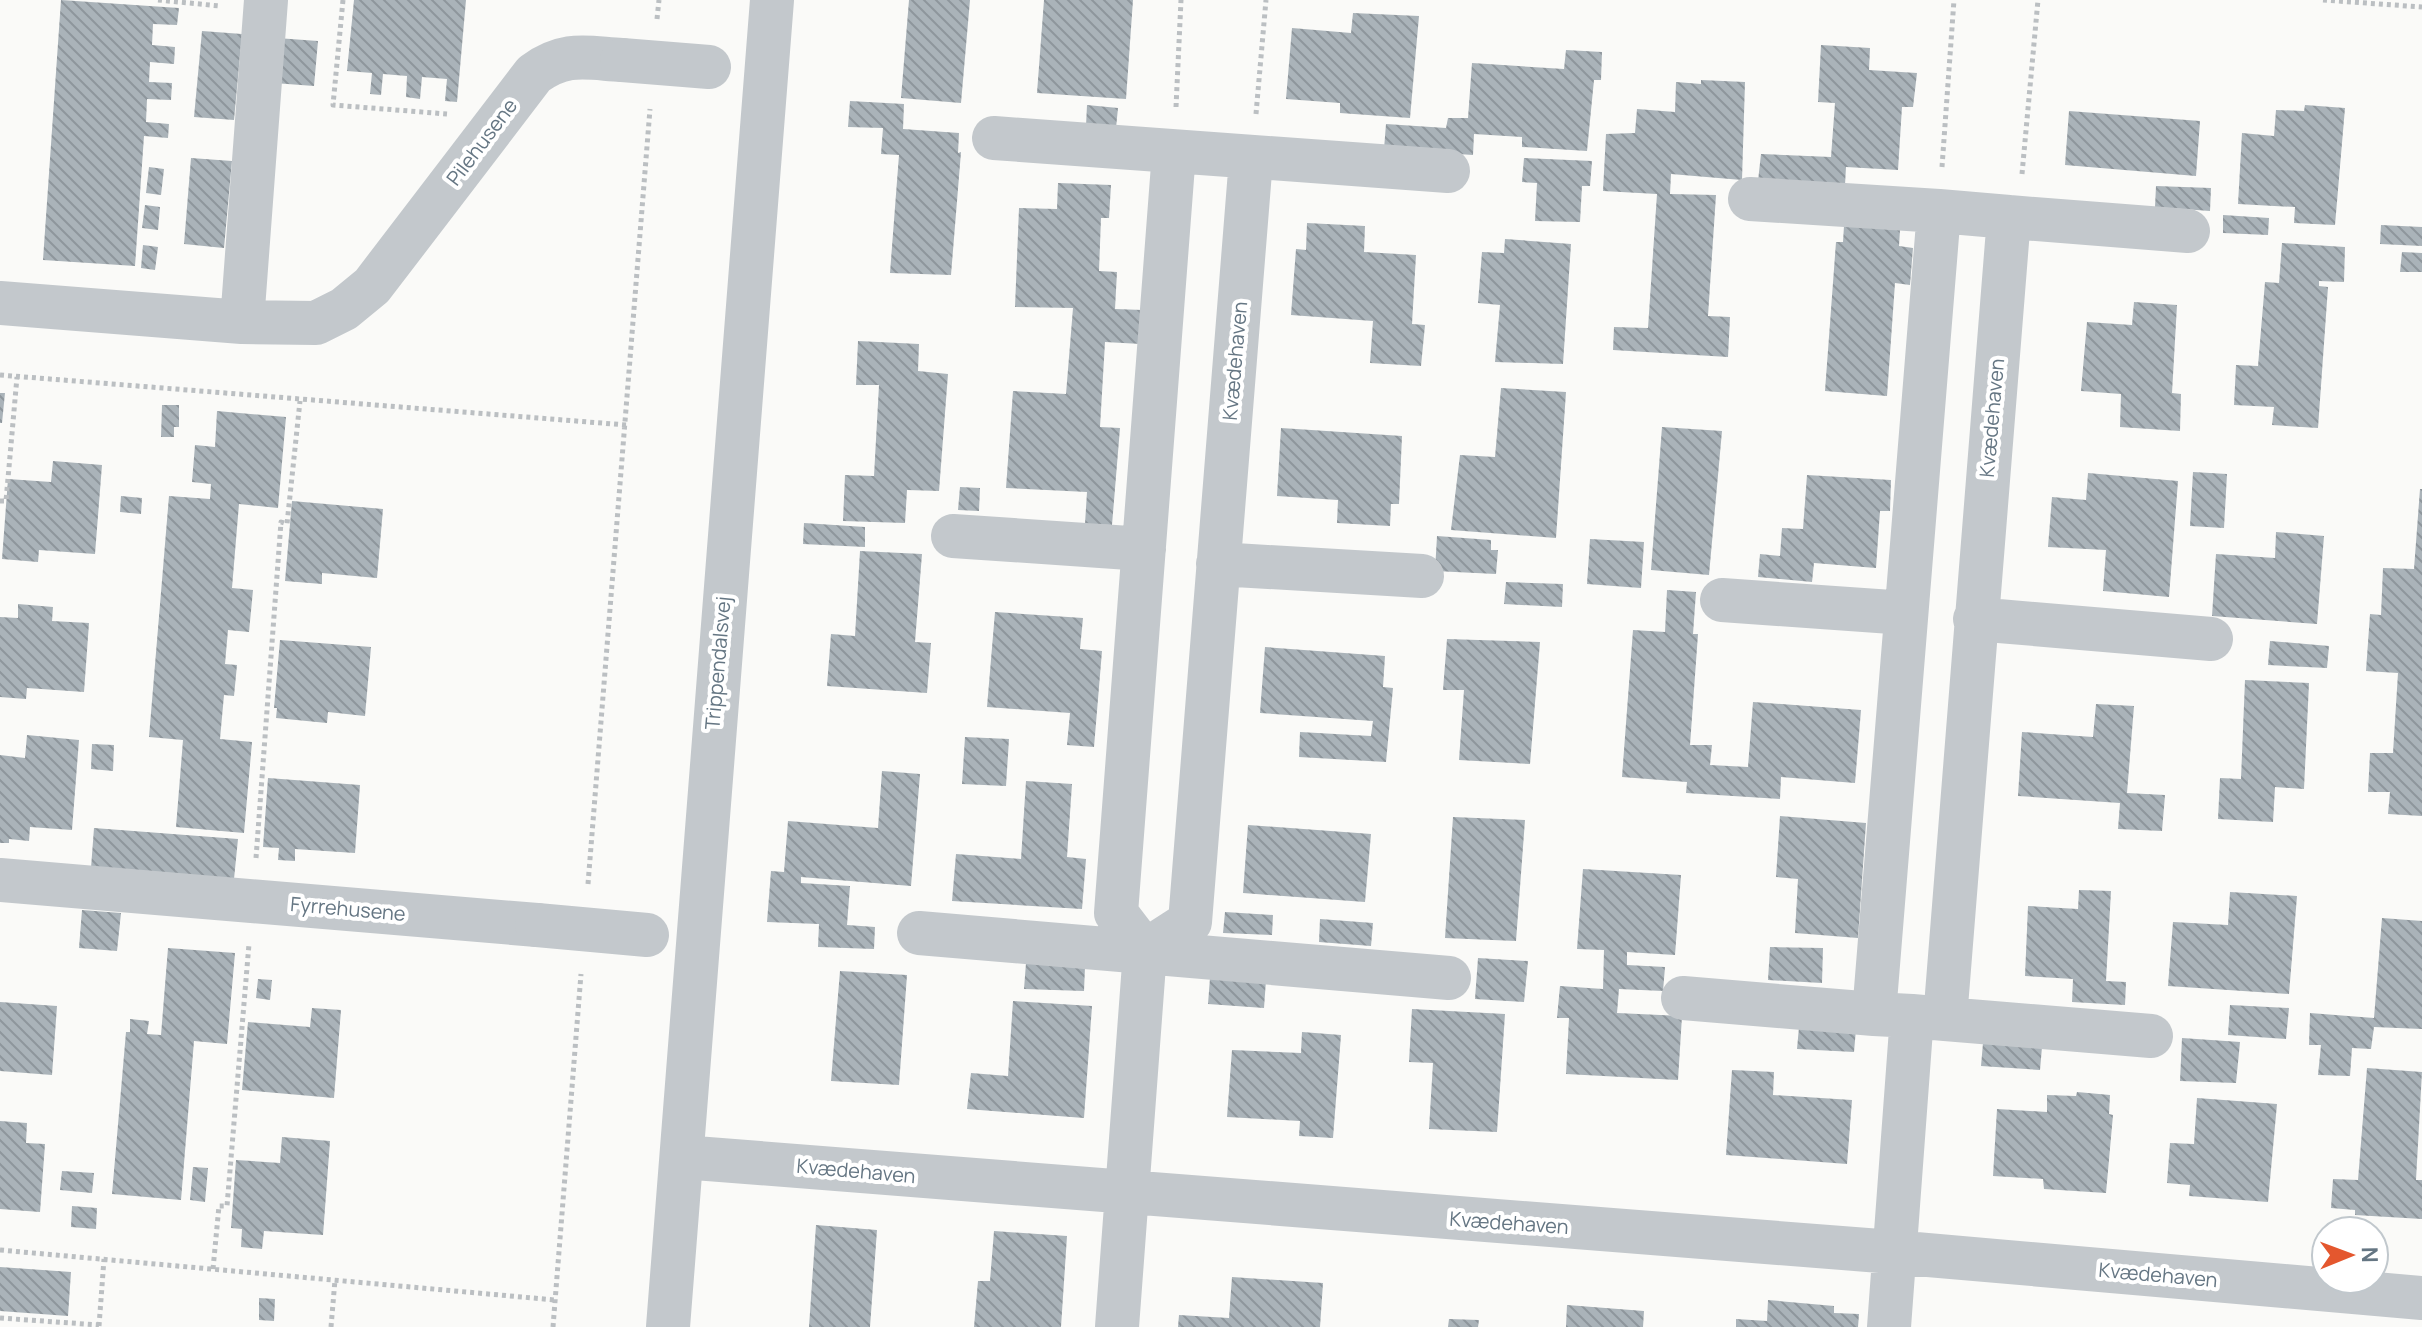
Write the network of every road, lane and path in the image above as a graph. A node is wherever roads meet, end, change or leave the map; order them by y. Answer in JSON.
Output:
{"nodes":[{"id":1,"x":158,"y":0,"type":"edge"},
{"id":2,"x":343,"y":0,"type":"edge"},
{"id":3,"x":659,"y":0,"type":"edge"},
{"id":4,"x":772,"y":0,"type":"edge"},
{"id":5,"x":1181,"y":0,"type":"edge"},
{"id":6,"x":1266,"y":0,"type":"edge"},
{"id":7,"x":1954,"y":0,"type":"edge"},
{"id":8,"x":2038,"y":0,"type":"edge"},
{"id":9,"x":2323,"y":0,"type":"edge"},
{"id":10,"x":265,"y":5,"type":"edge"},
{"id":11,"x":2422,"y":7,"type":"edge"},
{"id":12,"x":656,"y":31,"type":"dead end"},
{"id":13,"x":766,"y":72,"type":"junction"},
{"id":14,"x":651,"y":94,"type":"dead end"},
{"id":15,"x":500,"y":118,"type":"junction"},
{"id":16,"x":994,"y":138,"type":"dead end"},
{"id":17,"x":1174,"y":152,"type":"junction"},
{"id":18,"x":1251,"y":159,"type":"junction"},
{"id":19,"x":1448,"y":171,"type":"dead end"},
{"id":20,"x":1750,"y":199,"type":"dead end"},
{"id":21,"x":1939,"y":211,"type":"junction"},
{"id":22,"x":2009,"y":217,"type":"junction"},
{"id":23,"x":2188,"y":231,"type":"dead end"},
{"id":24,"x":0,"y":303,"type":"edge"},
{"id":25,"x":242,"y":322,"type":"junction"},
{"id":26,"x":0,"y":375,"type":"edge"},
{"id":27,"x":17,"y":377,"type":"junction"},
{"id":28,"x":300,"y":401,"type":"junction"},
{"id":29,"x":626,"y":425,"type":"junction"},
{"id":30,"x":0,"y":501,"type":"edge"},
{"id":31,"x":953,"y":536,"type":"dead end"},
{"id":32,"x":1144,"y":549,"type":"junction"},
{"id":33,"x":1218,"y":564,"type":"junction"},
{"id":34,"x":1422,"y":576,"type":"dead end"},
{"id":35,"x":1722,"y":600,"type":"dead end"},
{"id":36,"x":1906,"y":613,"type":"junction"},
{"id":37,"x":1975,"y":619,"type":"junction"},
{"id":38,"x":2211,"y":639,"type":"dead end"},
{"id":39,"x":0,"y":880,"type":"edge"},
{"id":40,"x":588,"y":886,"type":"dead end"},
{"id":41,"x":253,"y":900,"type":"junction"},
{"id":42,"x":919,"y":933,"type":"dead end"},
{"id":43,"x":696,"y":939,"type":"junction"},
{"id":44,"x":1145,"y":951,"type":"junction"},
{"id":45,"x":582,"y":966,"type":"dead end"},
{"id":46,"x":1449,"y":978,"type":"dead end"},
{"id":47,"x":1683,"y":998,"type":"dead end"},
{"id":48,"x":1910,"y":1016,"type":"junction"},
{"id":49,"x":2151,"y":1036,"type":"dead end"},
{"id":50,"x":682,"y":1157,"type":"junction"},
{"id":51,"x":1126,"y":1194,"type":"junction"},
{"id":52,"x":0,"y":1250,"type":"edge"},
{"id":53,"x":1893,"y":1252,"type":"junction"},
{"id":54,"x":104,"y":1259,"type":"junction"},
{"id":55,"x":213,"y":1269,"type":"junction"},
{"id":56,"x":335,"y":1280,"type":"junction"},
{"id":57,"x":2422,"y":1298,"type":"edge"},
{"id":58,"x":555,"y":1300,"type":"junction"},
{"id":59,"x":0,"y":1318,"type":"edge"},
{"id":60,"x":99,"y":1326,"type":"edge"},
{"id":61,"x":331,"y":1327,"type":"edge"},
{"id":62,"x":553,"y":1327,"type":"edge"},
{"id":63,"x":668,"y":1327,"type":"edge"},
{"id":64,"x":1117,"y":1327,"type":"edge"},
{"id":65,"x":1889,"y":1327,"type":"edge"}],
"edges":[{"from":1,"to":10,"type":"path"},
{"from":2,"to":15,"type":"path"},
{"from":3,"to":12,"type":"path"},
{"from":4,"to":13,"type":"street","name":"Trippendalsvej"},
{"from":5,"to":17,"type":"path"},
{"from":6,"to":18,"type":"path"},
{"from":7,"to":21,"type":"path"},
{"from":8,"to":22,"type":"path"},
{"from":9,"to":11,"type":"path"},
{"from":10,"to":25,"type":"street"},
{"from":13,"to":15,"type":"street","name":"Pilehusene","bridge":true},
{"from":13,"to":43,"type":"street","name":"Trippendalsvej"},
{"from":14,"to":29,"type":"path"},
{"from":15,"to":25,"type":"street","name":"Pilehusene"},
{"from":16,"to":17,"type":"street"},
{"from":17,"to":18,"type":"street"},
{"from":17,"to":32,"type":"street"},
{"from":18,"to":19,"type":"street"},
{"from":18,"to":33,"type":"street","name":"Kvædehaven"},
{"from":20,"to":21,"type":"street"},
{"from":21,"to":22,"type":"street"},
{"from":21,"to":36,"type":"street","name":"Kvædehaven"},
{"from":22,"to":23,"type":"street"},
{"from":22,"to":37,"type":"street","name":"Kvædehaven"},
{"from":24,"to":25,"type":"street","name":"Pilehusene"},
{"from":26,"to":27,"type":"path"},
{"from":27,"to":28,"type":"path"},
{"from":27,"to":30,"type":"path"},
{"from":28,"to":29,"type":"path"},
{"from":28,"to":41,"type":"path"},
{"from":29,"to":40,"type":"path"},
{"from":31,"to":32,"type":"street"},
{"from":32,"to":44,"type":"street"},
{"from":33,"to":34,"type":"street"},
{"from":33,"to":44,"type":"street","name":"Kvædehaven"},
{"from":35,"to":36,"type":"street"},
{"from":36,"to":48,"type":"street","name":"Kvædehaven"},
{"from":37,"to":38,"type":"street"},
{"from":37,"to":48,"type":"street","name":"Kvædehaven"},
{"from":39,"to":41,"type":"street","name":"Fyrrehusene"},
{"from":41,"to":43,"type":"street","name":"Fyrrehusene","bridge":true},
{"from":41,"to":55,"type":"path"},
{"from":42,"to":44,"type":"street"},
{"from":43,"to":50,"type":"street","name":"Trippendalsvej"},
{"from":44,"to":46,"type":"street"},
{"from":44,"to":51,"type":"street"},
{"from":45,"to":58,"type":"path"},
{"from":47,"to":48,"type":"street"},
{"from":48,"to":49,"type":"street"},
{"from":48,"to":53,"type":"street","name":"Kvædehaven"},
{"from":50,"to":51,"type":"street","name":"Kvædehaven"},
{"from":50,"to":63,"type":"street","name":"Trippendalsvej"},
{"from":51,"to":53,"type":"street","name":"Kvædehaven"},
{"from":51,"to":64,"type":"street"},
{"from":52,"to":54,"type":"path"},
{"from":53,"to":57,"type":"street","name":"Kvædehaven"},
{"from":53,"to":65,"type":"street","name":"Kvædehaven"},
{"from":54,"to":55,"type":"path"},
{"from":54,"to":60,"type":"path"},
{"from":55,"to":56,"type":"path"},
{"from":56,"to":58,"type":"path"},
{"from":56,"to":61,"type":"path"},
{"from":58,"to":62,"type":"path"},
{"from":59,"to":60,"type":"path"}]}
